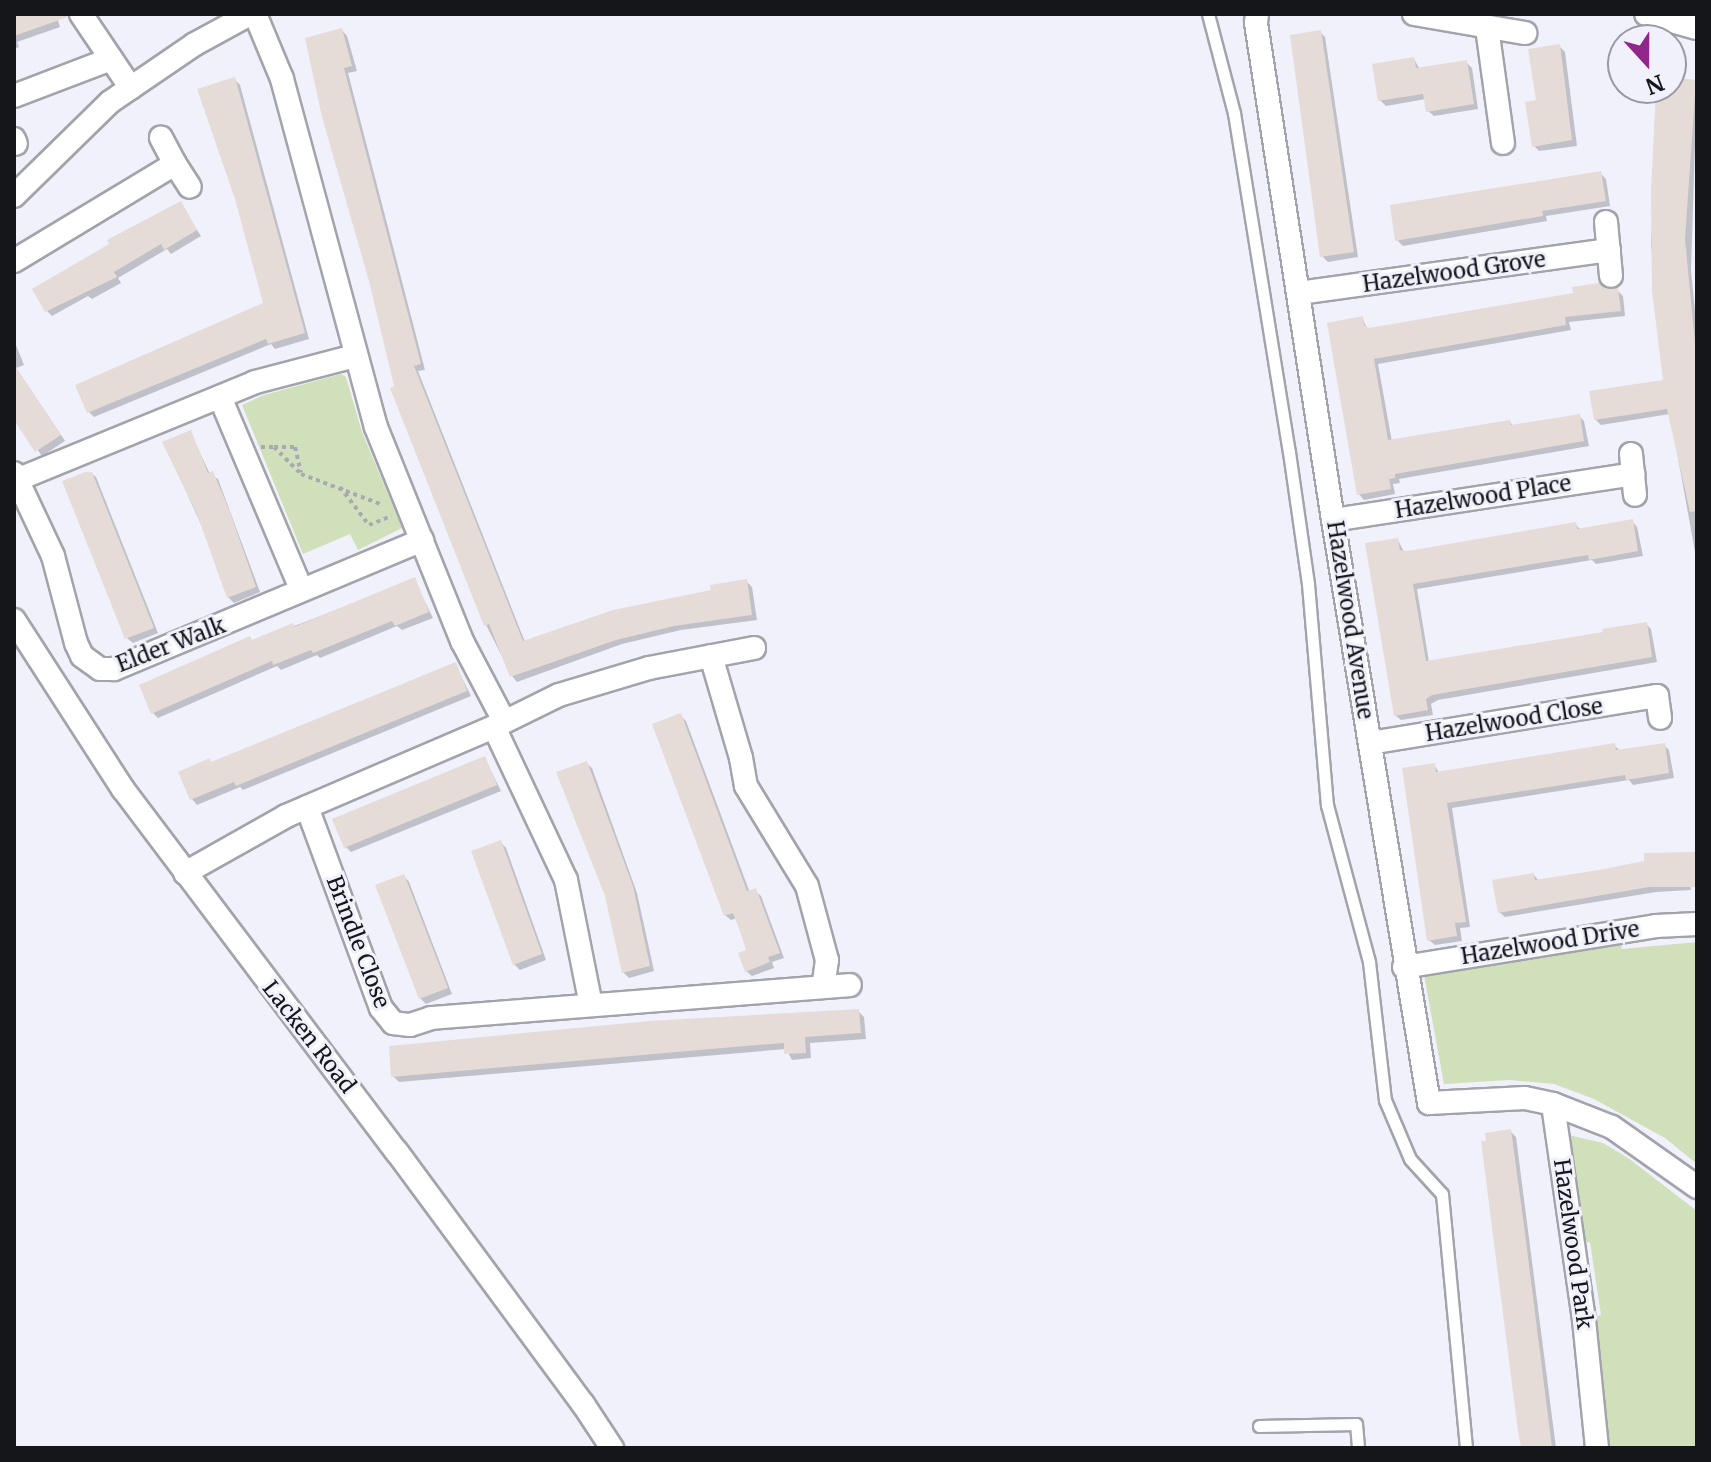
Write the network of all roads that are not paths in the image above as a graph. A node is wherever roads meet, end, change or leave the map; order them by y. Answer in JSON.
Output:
{"nodes":[{"id":1,"x":81,"y":14,"type":"edge"},
{"id":2,"x":253,"y":14,"type":"edge"},
{"id":3,"x":1208,"y":14,"type":"edge"},
{"id":4,"x":1257,"y":14,"type":"edge"},
{"id":5,"x":1414,"y":14,"type":"edge"},
{"id":6,"x":1646,"y":14,"type":"edge"},
{"id":7,"x":1689,"y":22,"type":"edge"},
{"id":8,"x":1487,"y":28,"type":"junction"},
{"id":9,"x":1525,"y":33,"type":"dead end"},
{"id":10,"x":111,"y":59,"type":"junction"},
{"id":11,"x":131,"y":88,"type":"junction"},
{"id":12,"x":14,"y":96,"type":"edge"},
{"id":13,"x":161,"y":138,"type":"dead end"},
{"id":14,"x":1503,"y":143,"type":"dead end"},
{"id":15,"x":175,"y":164,"type":"junction"},
{"id":16,"x":190,"y":187,"type":"dead end"},
{"id":17,"x":14,"y":196,"type":"edge"},
{"id":18,"x":1606,"y":222,"type":"dead end"},
{"id":19,"x":1609,"y":250,"type":"junction"},
{"id":20,"x":14,"y":261,"type":"edge"},
{"id":21,"x":1611,"y":276,"type":"dead end"},
{"id":22,"x":1299,"y":293,"type":"junction"},
{"id":23,"x":355,"y":356,"type":"junction"},
{"id":24,"x":220,"y":397,"type":"junction"},
{"id":25,"x":1633,"y":474,"type":"dead end"},
{"id":26,"x":16,"y":476,"type":"edge"},
{"id":27,"x":1333,"y":520,"type":"junction"},
{"id":28,"x":422,"y":540,"type":"junction"},
{"id":29,"x":301,"y":589,"type":"junction"},
{"id":30,"x":14,"y":620,"type":"edge"},
{"id":31,"x":754,"y":648,"type":"dead end"},
{"id":32,"x":711,"y":656,"type":"junction"},
{"id":33,"x":1657,"y":697,"type":"dead end"},
{"id":34,"x":499,"y":724,"type":"junction"},
{"id":35,"x":1370,"y":743,"type":"junction"},
{"id":36,"x":307,"y":807,"type":"junction"},
{"id":37,"x":185,"y":873,"type":"junction"},
{"id":38,"x":1697,"y":924,"type":"edge"},
{"id":39,"x":1404,"y":967,"type":"junction"},
{"id":40,"x":850,"y":985,"type":"dead end"},
{"id":41,"x":823,"y":987,"type":"junction"},
{"id":42,"x":591,"y":1005,"type":"junction"},
{"id":43,"x":1553,"y":1104,"type":"junction"},
{"id":44,"x":1697,"y":1187,"type":"edge"},
{"id":45,"x":1259,"y":1426,"type":"dead end"},
{"id":46,"x":612,"y":1448,"type":"edge"},
{"id":47,"x":1358,"y":1448,"type":"edge"},
{"id":48,"x":1466,"y":1448,"type":"edge"},
{"id":49,"x":1597,"y":1448,"type":"edge"}],
"edges":[{"from":1,"to":10,"type":"street"},
{"from":2,"to":11,"type":"street"},
{"from":2,"to":23,"type":"street"},
{"from":3,"to":48,"type":"lane"},
{"from":4,"to":22,"type":"street","name":"Hazelwood Avenue"},
{"from":5,"to":8,"type":"street"},
{"from":6,"to":7,"type":"street"},
{"from":8,"to":9,"type":"street"},
{"from":8,"to":14,"type":"street"},
{"from":10,"to":11,"type":"street"},
{"from":10,"to":12,"type":"street"},
{"from":11,"to":17,"type":"street"},
{"from":13,"to":15,"type":"street"},
{"from":15,"to":16,"type":"street"},
{"from":15,"to":20,"type":"street"},
{"from":18,"to":19,"type":"street"},
{"from":19,"to":21,"type":"street"},
{"from":19,"to":22,"type":"street","name":"Hazelwood Grove"},
{"from":22,"to":27,"type":"street","name":"Hazelwood Avenue"},
{"from":23,"to":24,"type":"street","name":"Elder Walk"},
{"from":23,"to":28,"type":"street"},
{"from":24,"to":26,"type":"street","name":"Elder Walk"},
{"from":24,"to":29,"type":"street"},
{"from":25,"to":27,"type":"street","name":"Hazelwood Place"},
{"from":26,"to":29,"type":"street","name":"Elder Walk"},
{"from":27,"to":35,"type":"street","name":"Hazelwood Avenue"},
{"from":28,"to":29,"type":"street","name":"Elder Walk"},
{"from":28,"to":34,"type":"street"},
{"from":30,"to":37,"type":"street","name":"Lacken Road"},
{"from":31,"to":32,"type":"street"},
{"from":32,"to":34,"type":"street"},
{"from":32,"to":41,"type":"street"},
{"from":33,"to":35,"type":"street","name":"Hazelwood Close"},
{"from":34,"to":36,"type":"street"},
{"from":34,"to":42,"type":"street"},
{"from":35,"to":39,"type":"street","name":"Hazelwood Avenue"},
{"from":36,"to":37,"type":"street"},
{"from":36,"to":42,"type":"street","name":"Brindle Close"},
{"from":37,"to":46,"type":"street","name":"Lacken Road"},
{"from":38,"to":39,"type":"street","name":"Hazelwood Drive"},
{"from":39,"to":43,"type":"street","name":"Hazelwood Avenue"},
{"from":40,"to":41,"type":"street","name":"Brindle Close"},
{"from":41,"to":42,"type":"street","name":"Brindle Close"},
{"from":43,"to":44,"type":"street"},
{"from":43,"to":49,"type":"street","name":"Hazelwood Park"},
{"from":45,"to":47,"type":"lane"}]}
